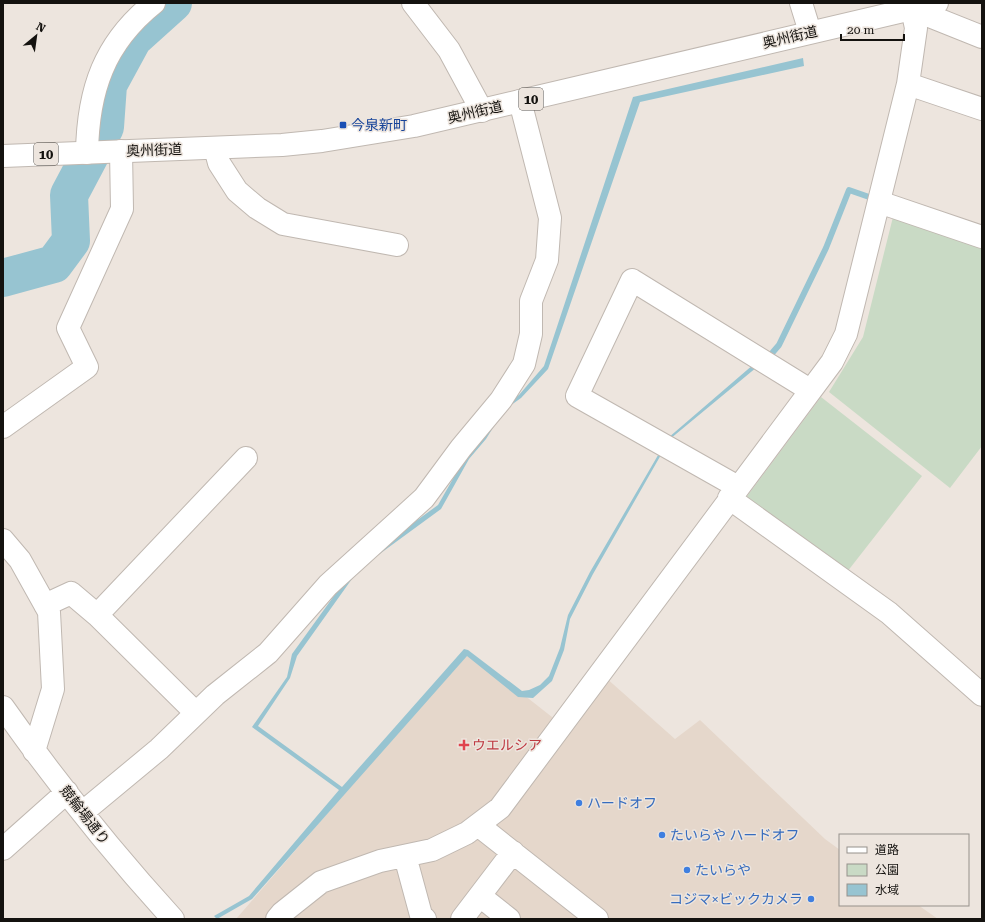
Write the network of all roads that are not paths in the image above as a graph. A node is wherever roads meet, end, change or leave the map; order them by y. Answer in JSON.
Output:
{"nodes":[{"id":1,"x":413,"y":3,"type":"edge"},
{"id":2,"x":801,"y":3,"type":"edge"},
{"id":3,"x":937,"y":3,"type":"edge"},
{"id":4,"x":149,"y":5,"type":"edge"},
{"id":5,"x":912,"y":9,"type":"junction"},
{"id":6,"x":810,"y":32,"type":"junction"},
{"id":7,"x":982,"y":37,"type":"edge"},
{"id":8,"x":908,"y":84,"type":"junction"},
{"id":9,"x":520,"y":102,"type":"junction"},
{"id":10,"x":982,"y":109,"type":"edge"},
{"id":11,"x":482,"y":111,"type":"junction"},
{"id":12,"x":214,"y":148,"type":"junction"},
{"id":13,"x":120,"y":151,"type":"junction"},
{"id":14,"x":88,"y":153,"type":"junction"},
{"id":15,"x":3,"y":156,"type":"edge"},
{"id":16,"x":879,"y":202,"type":"junction"},
{"id":17,"x":982,"y":237,"type":"edge"},
{"id":18,"x":397,"y":245,"type":"dead end"},
{"id":19,"x":810,"y":390,"type":"junction"},
{"id":20,"x":3,"y":427,"type":"edge"},
{"id":21,"x":246,"y":458,"type":"dead end"},
{"id":22,"x":733,"y":493,"type":"junction"},
{"id":23,"x":3,"y":540,"type":"edge"},
{"id":24,"x":45,"y":605,"type":"junction"},
{"id":25,"x":97,"y":615,"type":"junction"},
{"id":26,"x":982,"y":696,"type":"edge"},
{"id":27,"x":3,"y":707,"type":"edge"},
{"id":28,"x":196,"y":713,"type":"junction"},
{"id":29,"x":34,"y":751,"type":"junction"},
{"id":30,"x":67,"y":792,"type":"junction"},
{"id":31,"x":83,"y":812,"type":"junction"},
{"id":32,"x":478,"y":825,"type":"junction"},
{"id":33,"x":3,"y":849,"type":"edge"},
{"id":34,"x":513,"y":852,"type":"junction"},
{"id":35,"x":405,"y":856,"type":"junction"},
{"id":36,"x":480,"y":896,"type":"junction"},
{"id":37,"x":173,"y":919,"type":"edge"},
{"id":38,"x":277,"y":919,"type":"edge"},
{"id":39,"x":425,"y":919,"type":"edge"},
{"id":40,"x":462,"y":919,"type":"edge"},
{"id":41,"x":508,"y":919,"type":"edge"},
{"id":42,"x":597,"y":919,"type":"edge"}],
"edges":[{"from":1,"to":11,"type":"street"},
{"from":2,"to":6,"type":"street"},
{"from":3,"to":5,"type":"street","name":"奥州街道","number":"10"},
{"from":4,"to":14,"type":"street"},
{"from":5,"to":6,"type":"street","name":"奥州街道","number":"10"},
{"from":5,"to":7,"type":"street"},
{"from":5,"to":8,"type":"street"},
{"from":6,"to":9,"type":"street","name":"奥州街道","number":"10"},
{"from":8,"to":10,"type":"street"},
{"from":8,"to":16,"type":"street"},
{"from":9,"to":11,"type":"street","name":"奥州街道","number":"10"},
{"from":9,"to":28,"type":"street"},
{"from":11,"to":12,"type":"street","name":"奥州街道","number":"10"},
{"from":12,"to":13,"type":"street","name":"奥州街道","number":"10"},
{"from":12,"to":18,"type":"street"},
{"from":13,"to":14,"type":"street","name":"奥州街道","number":"10"},
{"from":13,"to":20,"type":"street"},
{"from":14,"to":15,"type":"street","name":"奥州街道","number":"10"},
{"from":16,"to":17,"type":"street"},
{"from":16,"to":19,"type":"street"},
{"from":19,"to":22,"type":"street"},
{"from":19,"to":22,"type":"street"},
{"from":21,"to":25,"type":"street"},
{"from":22,"to":26,"type":"street"},
{"from":22,"to":32,"type":"street"},
{"from":23,"to":24,"type":"street"},
{"from":24,"to":25,"type":"street"},
{"from":24,"to":29,"type":"street"},
{"from":25,"to":28,"type":"street"},
{"from":27,"to":29,"type":"street","name":"競輪場通り"},
{"from":28,"to":31,"type":"street"},
{"from":29,"to":30,"type":"street","name":"競輪場通り"},
{"from":30,"to":31,"type":"street","name":"競輪場通り"},
{"from":30,"to":33,"type":"street"},
{"from":31,"to":37,"type":"street","name":"競輪場通り"},
{"from":32,"to":34,"type":"street"},
{"from":32,"to":35,"type":"street"},
{"from":34,"to":36,"type":"street"},
{"from":34,"to":42,"type":"street"},
{"from":35,"to":38,"type":"street"},
{"from":35,"to":39,"type":"street"},
{"from":36,"to":40,"type":"street"},
{"from":36,"to":41,"type":"street"}]}
